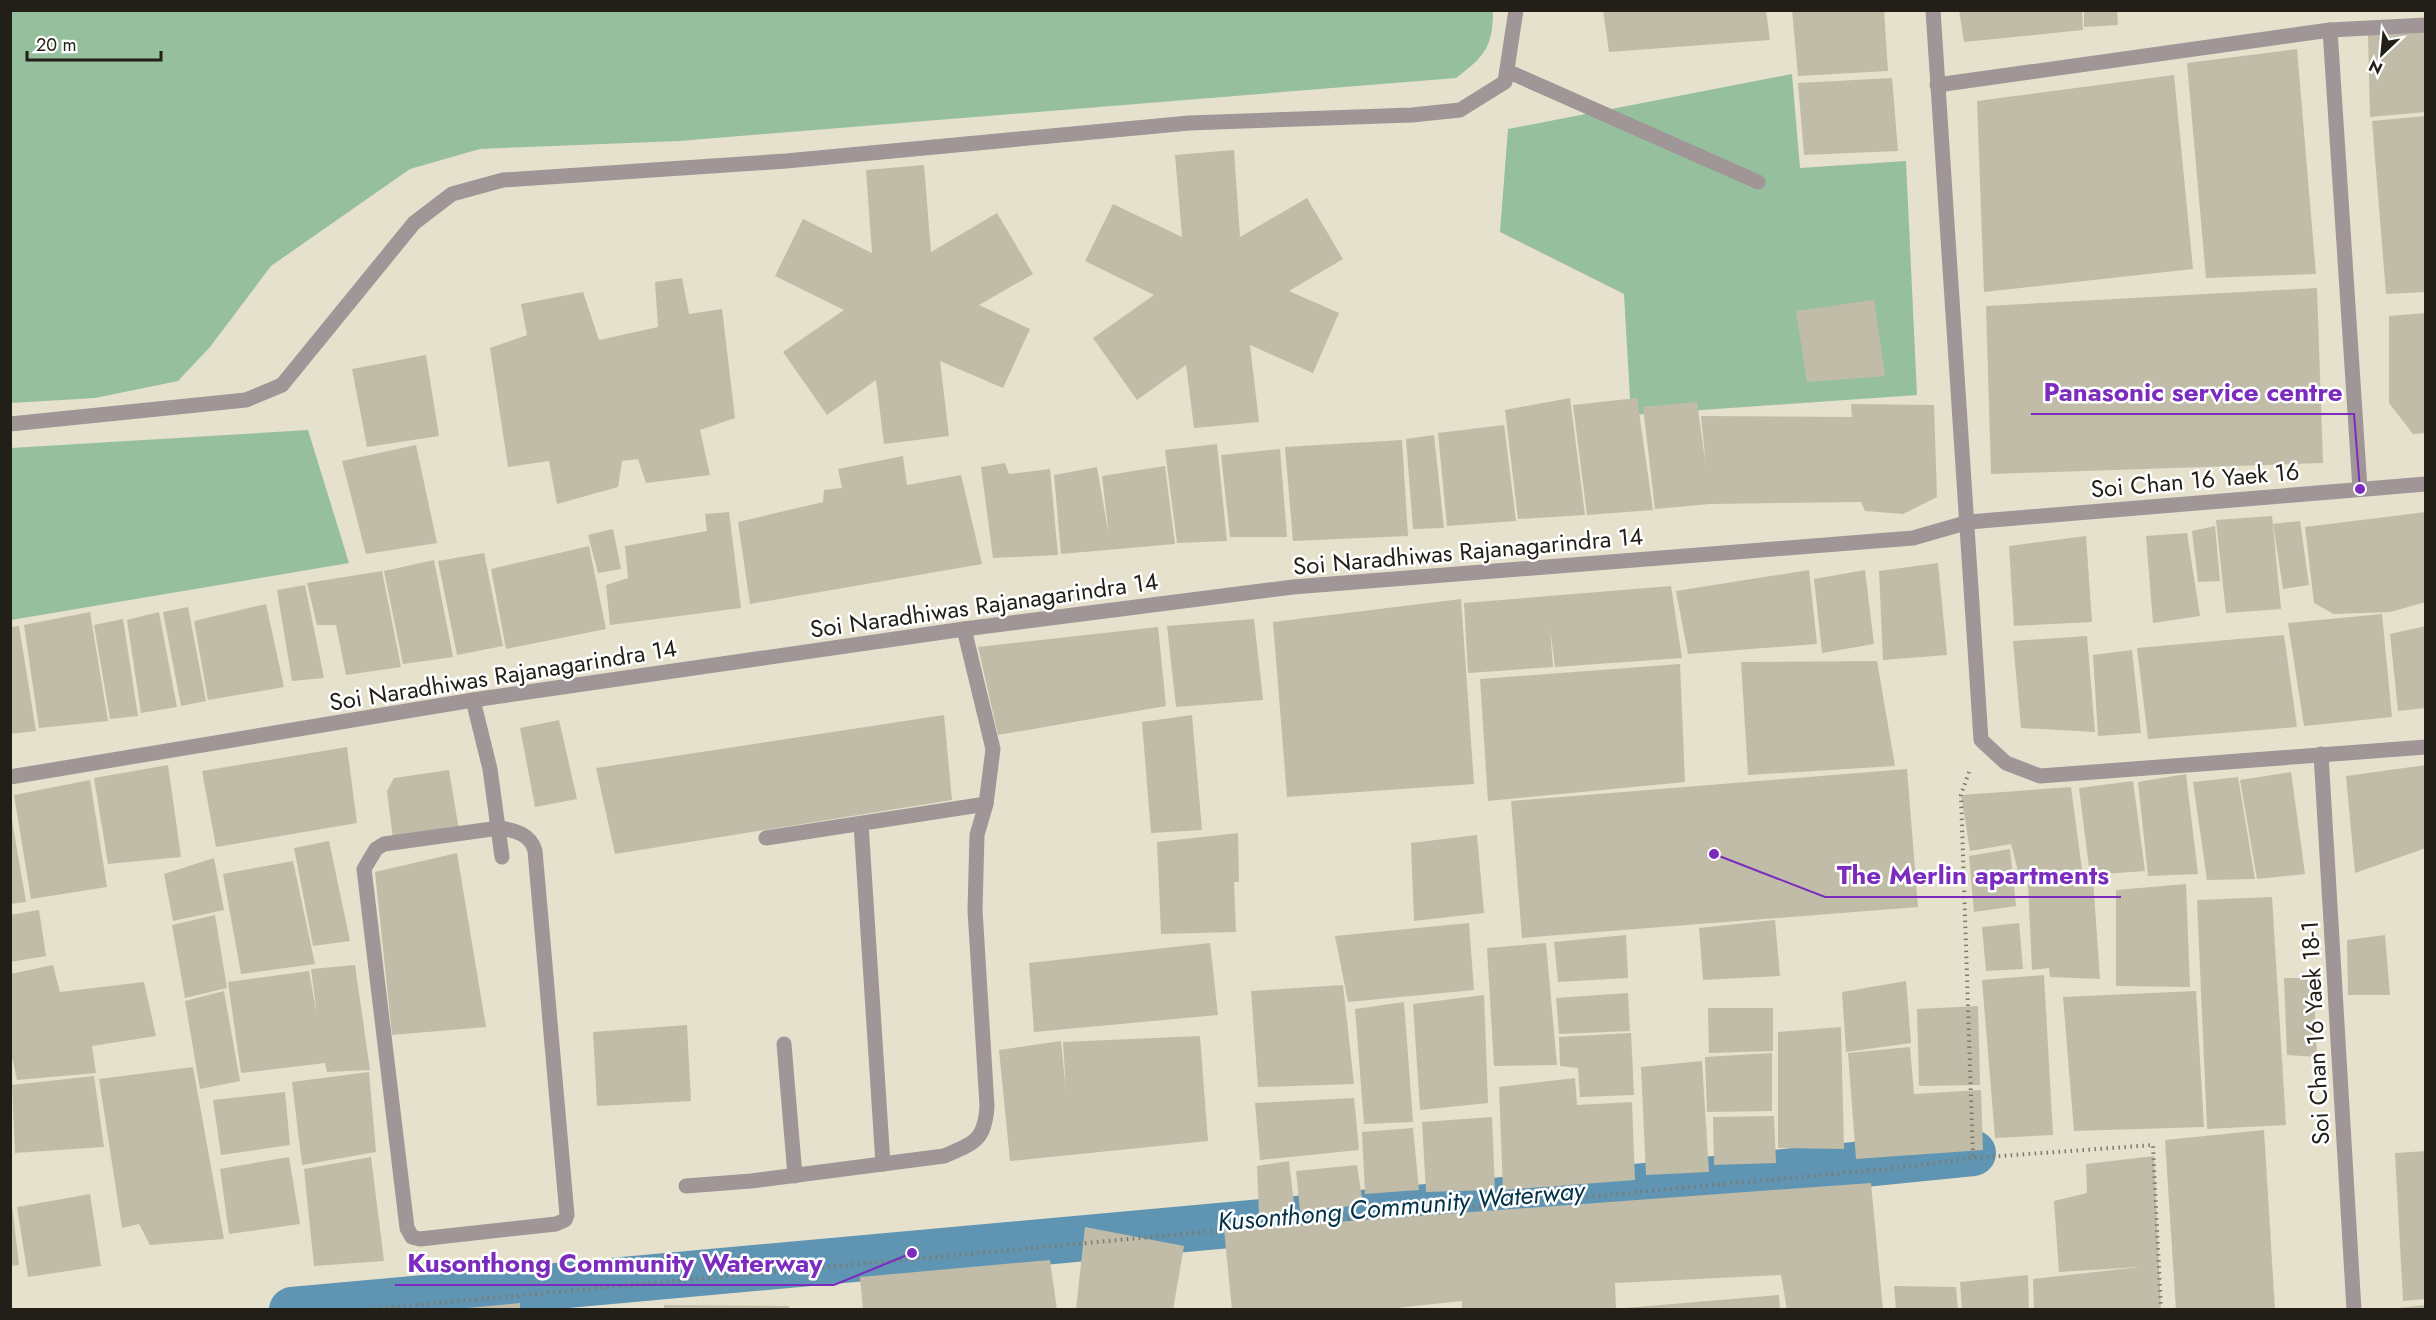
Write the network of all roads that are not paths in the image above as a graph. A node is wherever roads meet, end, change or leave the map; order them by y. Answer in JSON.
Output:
{"nodes":[{"id":1,"x":1516,"y":10,"type":"edge"},
{"id":2,"x":1933,"y":10,"type":"edge"},
{"id":3,"x":2426,"y":25,"type":"edge"},
{"id":4,"x":2330,"y":30,"type":"junction"},
{"id":5,"x":1507,"y":71,"type":"junction"},
{"id":6,"x":1937,"y":85,"type":"junction"},
{"id":7,"x":1758,"y":182,"type":"dead end"},
{"id":8,"x":10,"y":424,"type":"edge"},
{"id":9,"x":2426,"y":484,"type":"edge"},
{"id":10,"x":2360,"y":489,"type":"junction"},
{"id":11,"x":1969,"y":522,"type":"junction"},
{"id":12,"x":964,"y":629,"type":"junction"},
{"id":13,"x":473,"y":700,"type":"junction"},
{"id":14,"x":2426,"y":747,"type":"edge"},
{"id":15,"x":2321,"y":754,"type":"junction"},
{"id":16,"x":10,"y":777,"type":"edge"},
{"id":17,"x":986,"y":804,"type":"junction"},
{"id":18,"x":861,"y":824,"type":"junction"},
{"id":19,"x":499,"y":828,"type":"junction"},
{"id":20,"x":766,"y":838,"type":"dead end"},
{"id":21,"x":502,"y":857,"type":"dead end"},
{"id":22,"x":784,"y":1044,"type":"dead end"},
{"id":23,"x":883,"y":1164,"type":"junction"},
{"id":24,"x":795,"y":1176,"type":"junction"},
{"id":25,"x":686,"y":1186,"type":"dead end"},
{"id":26,"x":2354,"y":1310,"type":"edge"}],
"edges":[{"from":1,"to":5,"type":"street"},
{"from":2,"to":6,"type":"street"},
{"from":3,"to":4,"type":"street"},
{"from":4,"to":6,"type":"street"},
{"from":4,"to":10,"type":"street"},
{"from":5,"to":7,"type":"street"},
{"from":5,"to":8,"type":"street"},
{"from":6,"to":11,"type":"street"},
{"from":9,"to":10,"type":"street","name":"Soi Chan 16 Yaek 16"},
{"from":10,"to":11,"type":"street","name":"Soi Chan 16 Yaek 16"},
{"from":11,"to":12,"type":"street","name":"Soi Naradhiwas Rajanagarindra 14"},
{"from":11,"to":15,"type":"street"},
{"from":12,"to":13,"type":"street","name":"Soi Naradhiwas Rajanagarindra 14"},
{"from":12,"to":17,"type":"street"},
{"from":13,"to":16,"type":"street","name":"Soi Naradhiwas Rajanagarindra 14"},
{"from":13,"to":19,"type":"street"},
{"from":14,"to":15,"type":"street"},
{"from":15,"to":26,"type":"street","name":"Soi Chan 16 Yaek 18-1"},
{"from":17,"to":18,"type":"street"},
{"from":17,"to":23,"type":"street"},
{"from":18,"to":20,"type":"street"},
{"from":18,"to":23,"type":"street"},
{"from":19,"to":19,"type":"street"},
{"from":19,"to":21,"type":"street"},
{"from":22,"to":24,"type":"street"},
{"from":23,"to":24,"type":"street"},
{"from":24,"to":25,"type":"street"}]}
